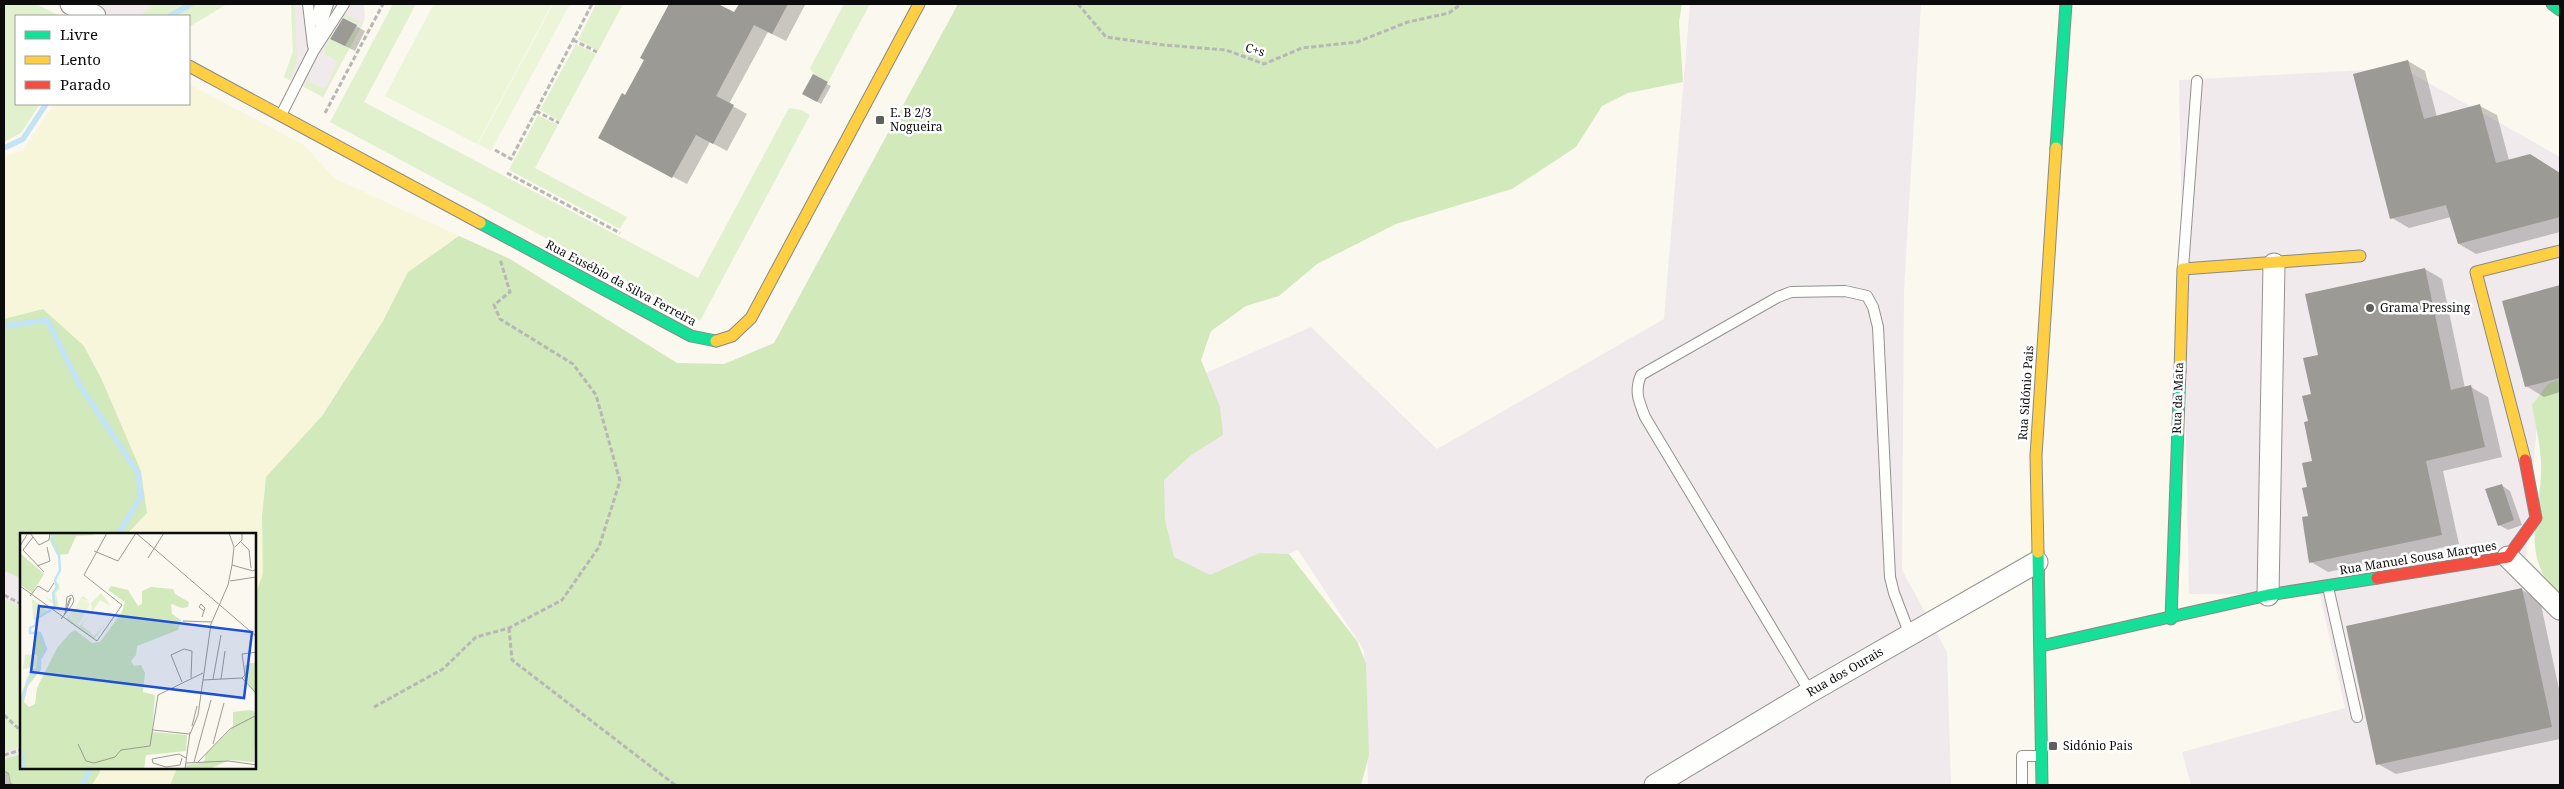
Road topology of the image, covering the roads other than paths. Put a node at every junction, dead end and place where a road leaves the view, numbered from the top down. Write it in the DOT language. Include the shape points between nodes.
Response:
graph roads {
  1 [pos="71,4"];
  2 [pos="308,4"];
  3 [pos="320,4"];
  4 [pos="328,4"];
  5 [pos="344,4"];
  6 [pos="919,4"];
  7 [pos="2066,4"];
  8 [pos="2552,4"];
  9 [pos="2560,10"];
  10 [pos="93,15"];
  11 [pos="313,52"];
  12 [pos="190,67"];
  13 [pos="2197,81"];
  14 [pos="281,116"];
  15 [pos="2560,251"];
  16 [pos="2360,256"];
  17 [pos="2274,264"];
  18 [pos="2183,269"];
  19 [pos="2508,557"];
  20 [pos="2037,562"];
  21 [pos="2327,586"];
  22 [pos="2268,596"];
  23 [pos="2560,609"];
  24 [pos="2171,618"];
  25 [pos="1910,635"];
  26 [pos="2041,646"];
  27 [pos="1810,692"];
  28 [pos="2357,717"];
  29 [pos="2042,756"];
  30 [pos="1655,785"];
  31 [pos="2022,785"];
  32 [pos="2042,785"];
  1 -- 10 [label="street"];
  2 -- 11 [label="lane"];
  3 -- 11 [label="lane"];
  4 -- 11 [label="lane"];
  5 -- 11 [label="lane"];
  6 -- 14 [label="street, Rua Eusébio da Silva Ferreira" via="751,318 734,336 719,342 698,340"];
  7 -- 20 [label="street, Rua Sidónio Pais" via="2036,456"];
  8 -- 9 [label="street"];
  11 -- 14 [label="lane"];
  12 -- 14 [label="street, Rua Eusébio da Silva Ferreira"];
  13 -- 18 [label="lane"];
  15 -- 19 [label="street, Rua Manuel Sousa Marques" via="2476,272 2528,473 2536,518"];
  16 -- 17 [label="street"];
  17 -- 18 [label="street"];
  17 -- 22 [label="street"];
  18 -- 24 [label="street, Rua da Mata"];
  19 -- 21 [label="street, Rua Manuel Sousa Marques"];
  19 -- 23 [label="street"];
  20 -- 25 [label="street, Rua dos Ourais"];
  20 -- 26 [label="street, Rua Sidónio Pais"];
  21 -- 22 [label="street, Rua Manuel Sousa Marques"];
  21 -- 28 [label="lane"];
  22 -- 24 [label="street, Rua Manuel Sousa Marques"];
  24 -- 26 [label="street, Rua Manuel Sousa Marques"];
  25 -- 27 [label="street, Rua dos Ourais"];
  25 -- 27 [label="lane" via="1890,577 1878,327 1874,307 1867,296 1844,291 1807,290 1778,297 1641,376 1636,386 1645,417"];
  26 -- 29 [label="street, Rua Sidónio Pais"];
  27 -- 30 [label="street, Rua dos Ourais"];
  29 -- 31 [label="lane" via="2022,756"];
  29 -- 32 [label="street, Rua Sidónio Pais"];
}
